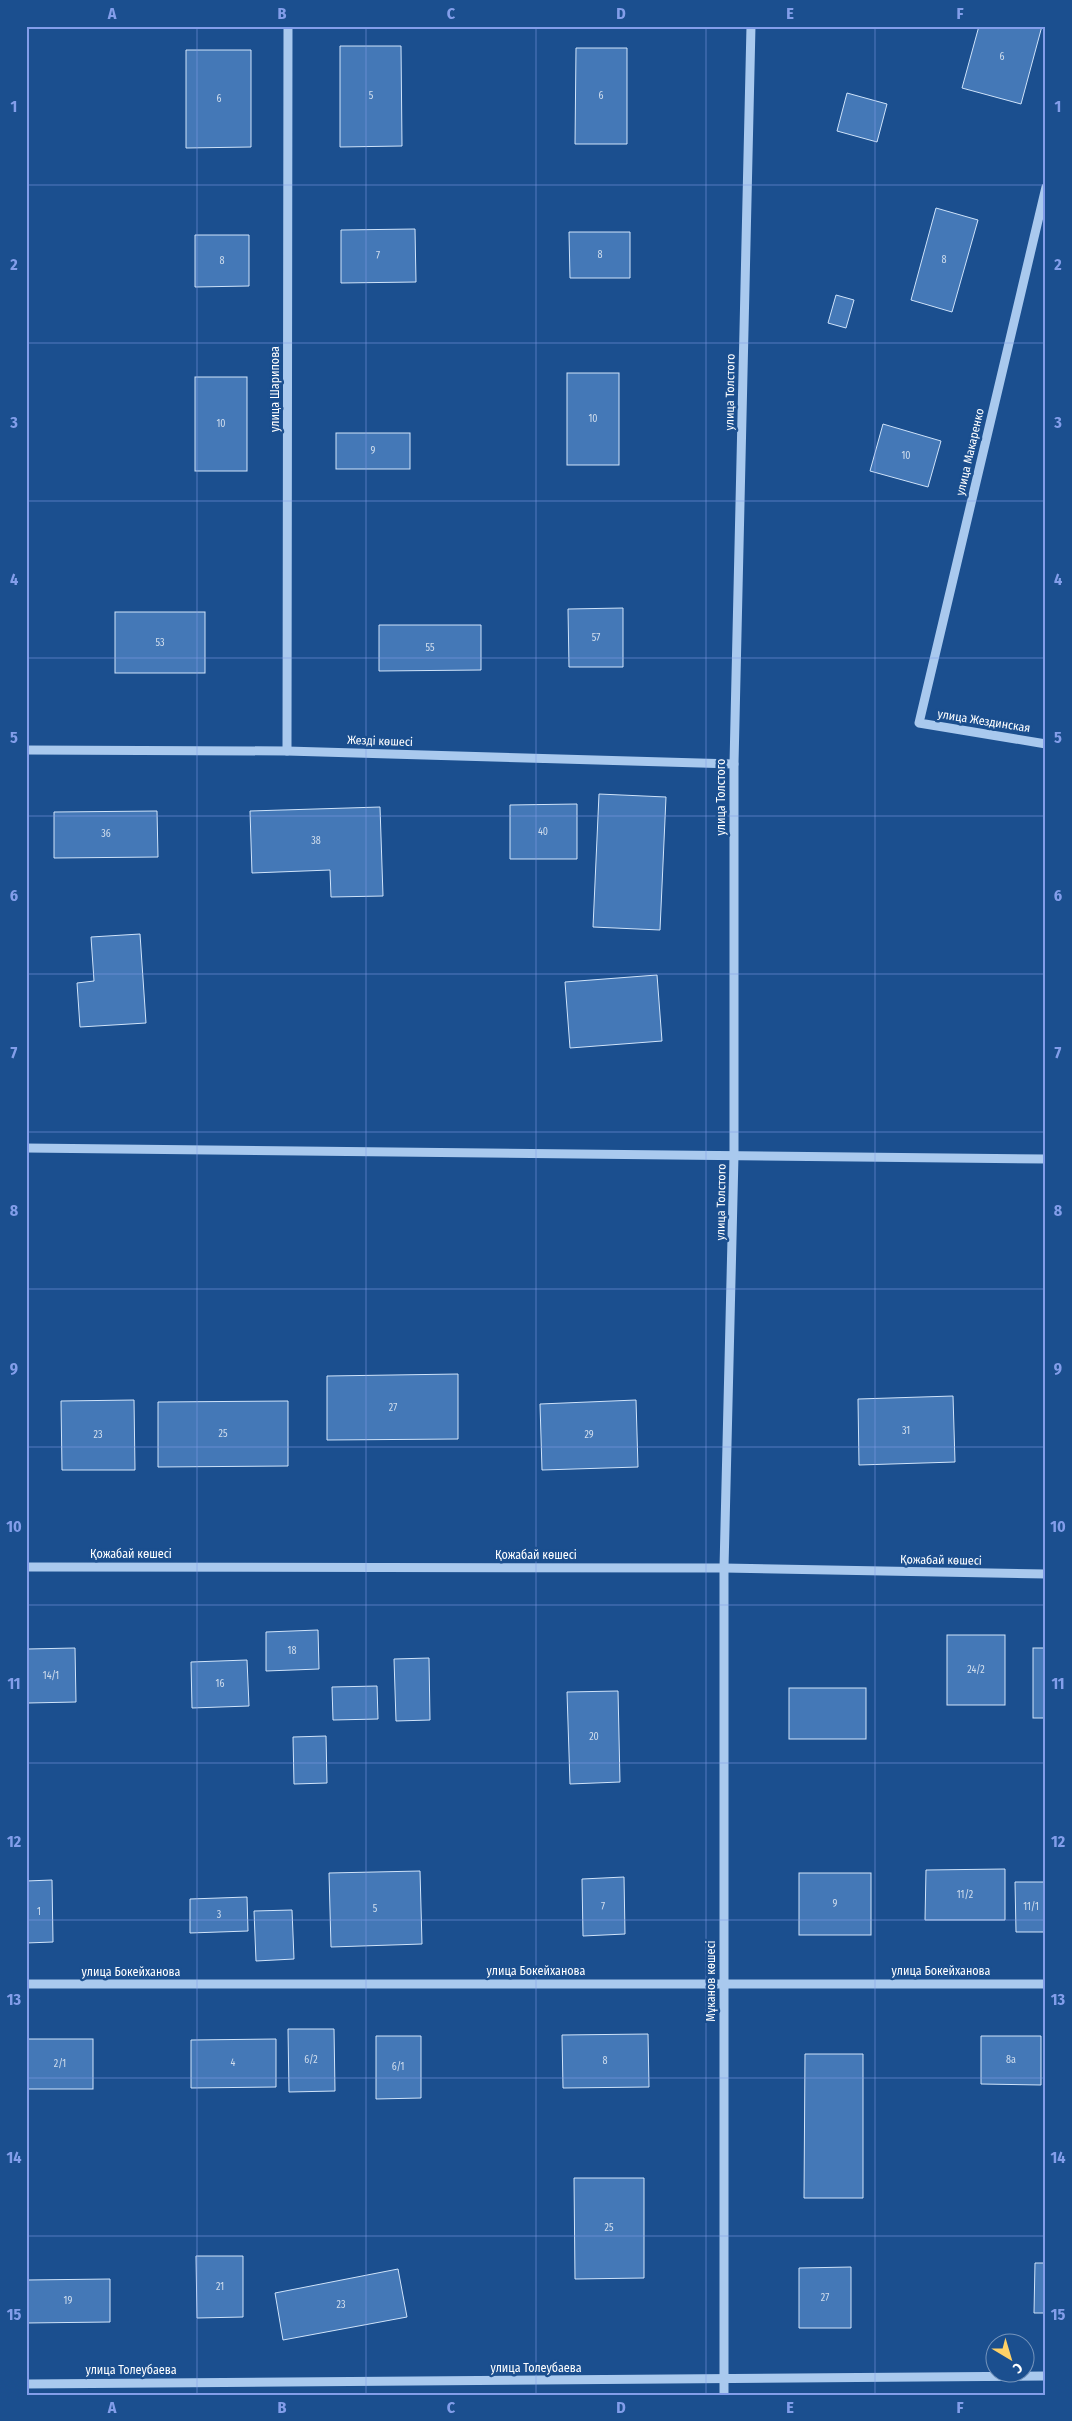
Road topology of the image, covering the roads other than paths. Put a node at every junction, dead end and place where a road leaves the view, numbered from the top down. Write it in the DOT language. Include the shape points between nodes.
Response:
graph roads {
  1 [pos="288,26"];
  2 [pos="751,26"];
  3 [pos="1046,187"];
  4 [pos="919,723"];
  5 [pos="1046,744"];
  6 [pos="26,750"];
  7 [pos="287,751"];
  8 [pos="734,764"];
  9 [pos="26,1148"];
  10 [pos="734,1156"];
  11 [pos="1046,1159"];
  12 [pos="26,1567"];
  13 [pos="724,1568"];
  14 [pos="1046,1574"];
  15 [pos="26,1984"];
  16 [pos="724,1984"];
  17 [pos="1046,1984"];
  18 [pos="1046,2376"];
  19 [pos="724,2379"];
  20 [pos="26,2384"];
  21 [pos="724,2395"];
  1 -- 7 [label="street, улица Шарипова"];
  2 -- 8 [label="street, улица Толстого"];
  3 -- 4 [label="street, улица Макаренко"];
  4 -- 5 [label="street, улица Жездинская"];
  6 -- 7 [label="street, Жезді көшесі"];
  7 -- 8 [label="street, Жезді көшесі"];
  8 -- 10 [label="street, улица Толстого"];
  9 -- 10 [label="street"];
  10 -- 11 [label="street"];
  10 -- 13 [label="street, улица Толстого"];
  12 -- 13 [label="street, Қожабай көшесі"];
  13 -- 14 [label="street, Қожабай көшесі"];
  13 -- 16 [label="street, Мұканов көшесі"];
  15 -- 16 [label="street, улица Бокейханова"];
  16 -- 17 [label="street, улица Бокейханова"];
  16 -- 19 [label="street, Мұканов көшесі"];
  18 -- 19 [label="street, улица Толеубаева"];
  19 -- 20 [label="street, улица Толеубаева"];
  19 -- 21 [label="street, Мұканов көшесі"];
}
